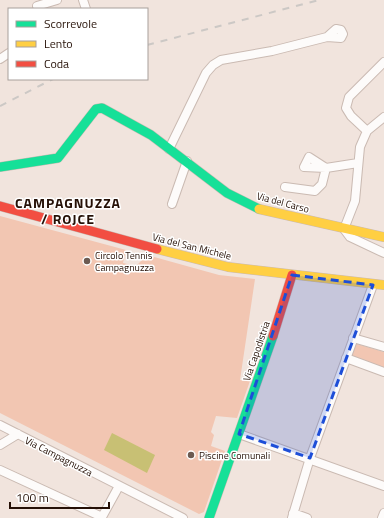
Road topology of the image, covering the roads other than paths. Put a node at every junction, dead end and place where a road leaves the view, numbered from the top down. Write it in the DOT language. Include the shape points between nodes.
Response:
graph roads {
  1 [pos="57,0"];
  2 [pos="36,5"];
  3 [pos="327,37"];
  4 [pos="384,62"];
  5 [pos="384,117"];
  6 [pos="367,132"];
  7 [pos="169,149"];
  8 [pos="188,162"];
  9 [pos="358,162"];
  10 [pos="0,167"];
  11 [pos="285,187"];
  12 [pos="172,204"];
  13 [pos="0,206"];
  14 [pos="344,229"];
  15 [pos="384,237"];
  16 [pos="384,253"];
  17 [pos="292,275"];
  18 [pos="373,285"];
  19 [pos="384,285"];
  20 [pos="353,338"];
  21 [pos="384,347"];
  22 [pos="346,358"];
  23 [pos="384,372"];
  24 [pos="0,425"];
  25 [pos="18,434"];
  26 [pos="239,434"];
  27 [pos="0,445"];
  28 [pos="310,458"];
  29 [pos="0,470"];
  30 [pos="119,486"];
  31 [pos="384,486"];
  32 [pos="384,513"];
  33 [pos="292,515"];
  34 [pos="183,518"];
  35 [pos="209,518"];
  36 [pos="307,518"];
  37 [pos="382,518"];
  1 -- 2 [label="street"];
  3 -- 7 [label="street" via="272,51 221,60 213,65 206,73"];
  4 -- 6 [label="street" via="349,97 346,108"];
  5 -- 6 [label="street"];
  6 -- 9 [label="street" via="360,147"];
  7 -- 8 [label="street, Via del Carso"];
  7 -- 10 [label="street, Via del Carso" via="151,135 99,108 58,158"];
  8 -- 12 [label="street"];
  8 -- 14 [label="street, Via del Carso" via="227,193 263,211"];
  9 -- 11 [label="street" via="326,168 322,184 316,190"];
  9 -- 14 [label="street" via="355,201"];
  13 -- 17 [label="street, Via del San Michele" via="198,260 228,267"];
  14 -- 15 [label="street, Via del Carso"];
  14 -- 16 [label="street" via="350,237"];
  17 -- 18 [label="street, Via del San Michele"];
  17 -- 26 [label="street, Via Capodistria"];
  18 -- 19 [label="street, Via del San Michele"];
  18 -- 20 [label="street"];
  20 -- 21 [label="street"];
  20 -- 22 [label="street"];
  22 -- 23 [label="street"];
  22 -- 28 [label="street"];
  24 -- 25 [label="street, Via Campagnuzza"];
  25 -- 27 [label="street"];
  25 -- 30 [label="street, Via Campagnuzza"];
  26 -- 28 [label="street"];
  26 -- 35 [label="street, Via Capodistria"];
  28 -- 31 [label="street"];
  28 -- 33 [label="street"];
  29 -- 30 [label="street" via="102,518"];
  30 -- 34 [label="street, Via Campagnuzza"];
  32 -- 37 [label="street"];
  33 -- 36 [label="street"];
}
